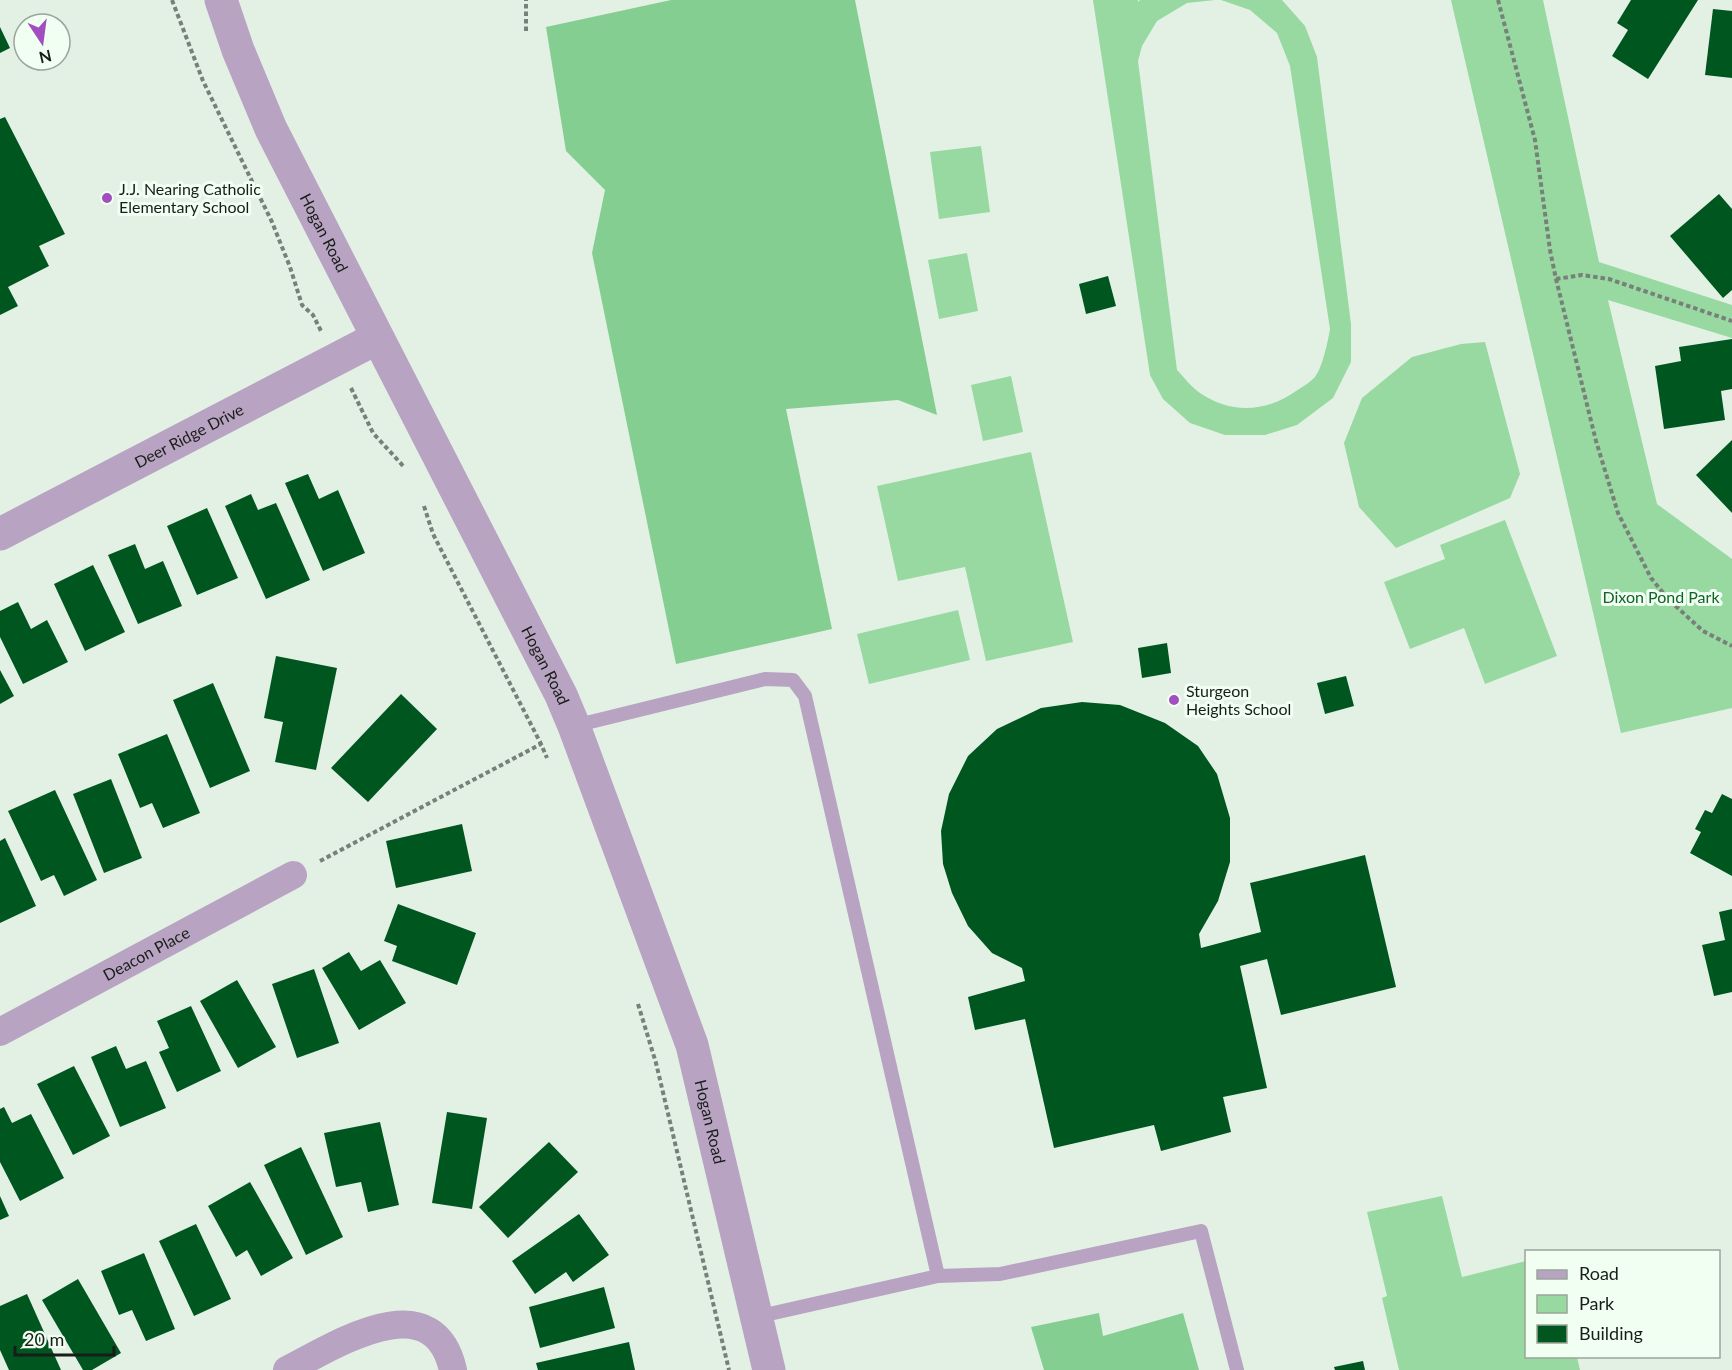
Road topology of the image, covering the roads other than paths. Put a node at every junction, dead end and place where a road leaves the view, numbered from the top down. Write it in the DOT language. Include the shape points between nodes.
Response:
graph roads {
  1 [pos="221,0"];
  2 [pos="377,338"];
  3 [pos="0,534"];
  4 [pos="562,733"];
  5 [pos="292,875"];
  6 [pos="0,1032"];
  7 [pos="938,1276"];
  8 [pos="756,1317"];
  9 [pos="287,1370"];
  10 [pos="453,1370"];
  11 [pos="769,1370"];
  12 [pos="1237,1370"];
  1 -- 2 [label="street, Hogan Road" via="271,129"];
  2 -- 3 [label="street, Deer Ridge Drive"];
  2 -- 4 [label="street, Hogan Road" via="561,695"];
  4 -- 7 [label="lane" via="765,679 792,680 806,696"];
  4 -- 8 [label="street, Hogan Road" via="692,1045"];
  5 -- 6 [label="street, Deacon Place"];
  7 -- 8 [label="lane"];
  7 -- 12 [label="lane" via="1000,1274 1201,1231"];
  8 -- 11 [label="street, Hogan Road"];
  9 -- 10 [label="street" via="355,1335 388,1325 424,1328 446,1350"];
}
